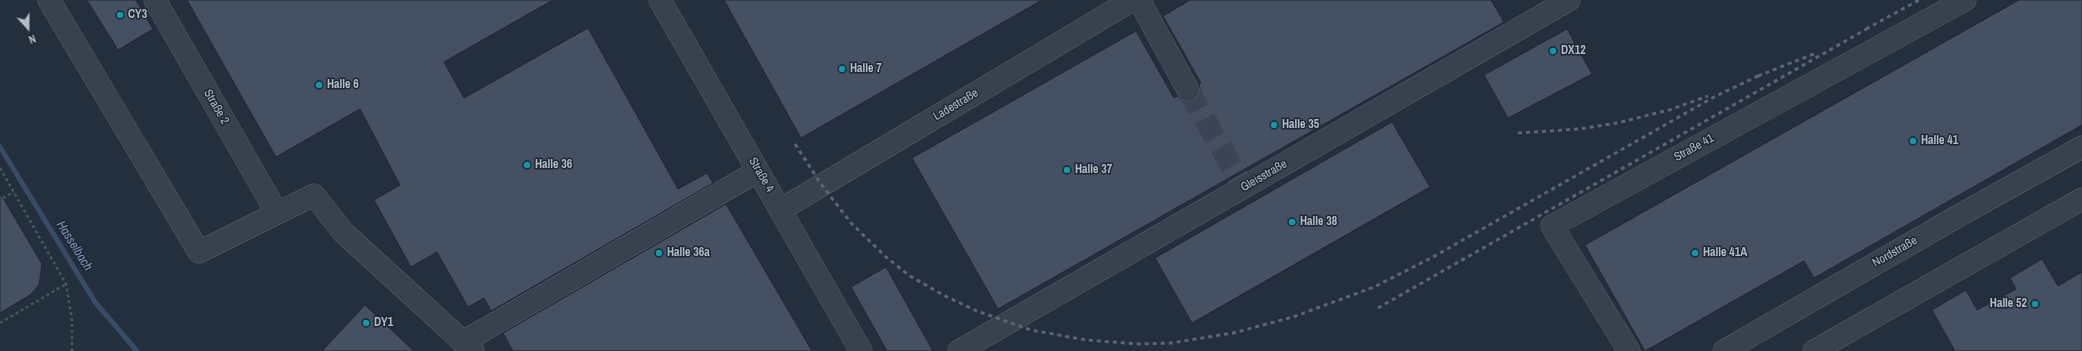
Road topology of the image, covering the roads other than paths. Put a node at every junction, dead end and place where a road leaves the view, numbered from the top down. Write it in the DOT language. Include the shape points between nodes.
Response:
graph roads {
  1 [pos="49,0"];
  2 [pos="155,0"];
  3 [pos="660,0"];
  4 [pos="1132,0"];
  5 [pos="1138,0"];
  6 [pos="1569,0"];
  7 [pos="1965,0"];
  8 [pos="1188,90"];
  9 [pos="2077,154"];
  10 [pos="758,171"];
  11 [pos="2082,199"];
  12 [pos="780,210"];
  13 [pos="277,213"];
  14 [pos="468,346"];
  15 [pos="861,351"];
  16 [pos="959,351"];
  17 [pos="1629,351"];
  18 [pos="1724,351"];
  19 [pos="1814,351"];
  1 -- 13 [label="street" via="199,252"];
  2 -- 13 [label="street, Straße 2"];
  3 -- 10 [label="street, Straße 4"];
  4 -- 12 [label="street, Ladestraße"];
  5 -- 8 [label="street"];
  6 -- 16 [label="street, Gleisstraße"];
  7 -- 17 [label="street, Straße 41" via="1552,226"];
  9 -- 18 [label="street, Nordstraße" via="1960,215"];
  10 -- 12 [label="street, Straße 4"];
  10 -- 14 [label="street"];
  11 -- 19 [label="street"];
  12 -- 15 [label="street, Straße 4"];
  13 -- 14 [label="street" via="314,195 343,232"];
}
